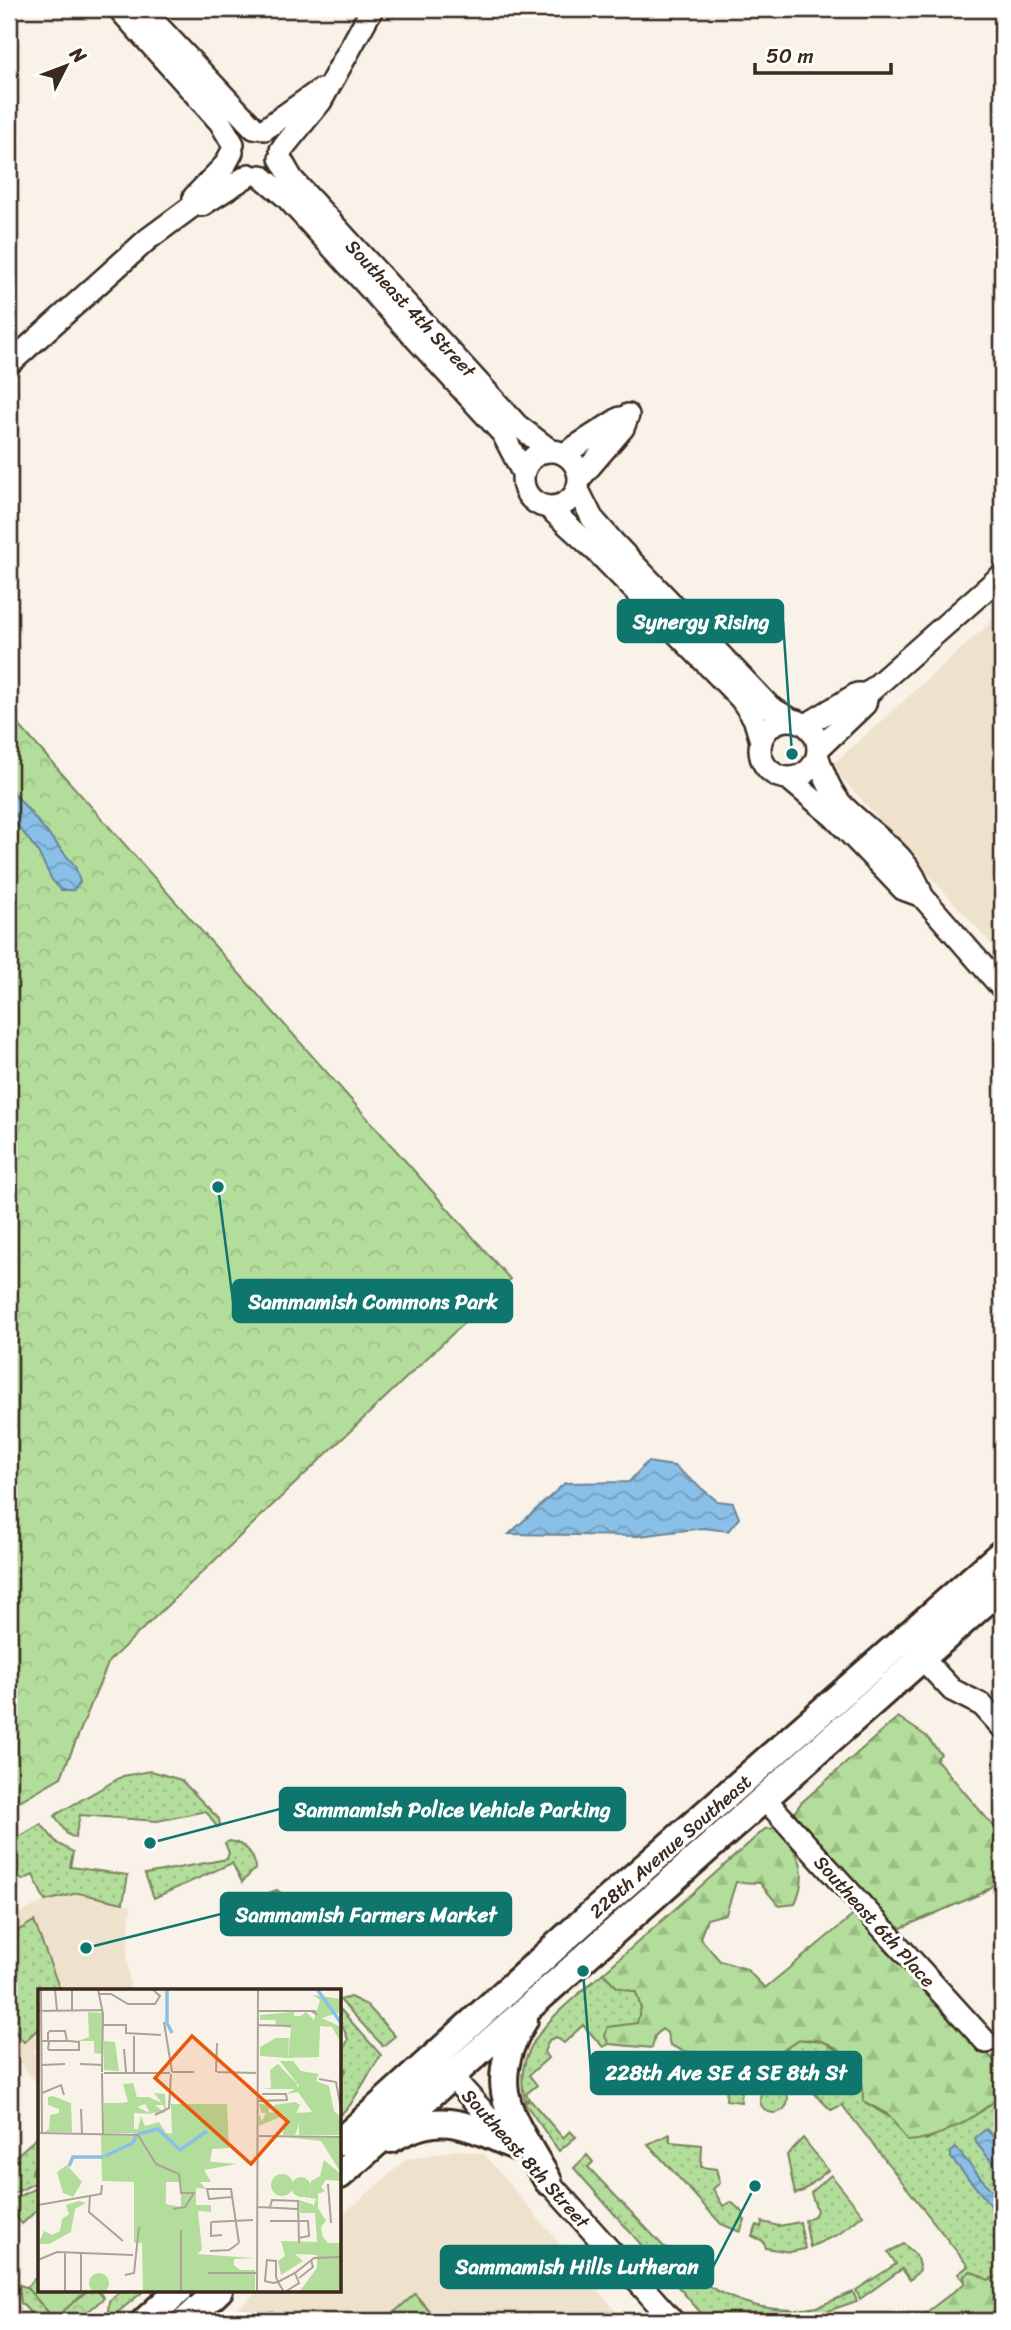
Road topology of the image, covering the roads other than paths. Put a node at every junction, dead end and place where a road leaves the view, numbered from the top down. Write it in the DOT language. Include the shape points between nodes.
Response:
graph roads {
  1 [pos="119,9"];
  2 [pos="142,9"];
  3 [pos="372,9"];
  4 [pos="331,84"];
  5 [pos="260,128"];
  6 [pos="233,148"];
  7 [pos="280,154"];
  8 [pos="255,175"];
  9 [pos="194,205"];
  10 [pos="9,364"];
  11 [pos="557,452"];
  12 [pos="523,473"];
  13 [pos="579,484"];
  14 [pos="548,508"];
  15 [pos="1002,575"];
  16 [pos="867,694"];
  17 [pos="799,723"];
  18 [pos="761,741"];
  19 [pos="818,753"];
  20 [pos="789,779"];
  21 [pos="922,896"];
  22 [pos="1002,988"];
  23 [pos="1002,1553"];
  24 [pos="1002,1587"];
  25 [pos="922,1658"];
  26 [pos="1002,1727"];
  27 [pos="765,1799"];
  28 [pos="538,1997"];
  29 [pos="986,2042"];
  30 [pos="442,2066"];
  31 [pos="515,2146"];
  32 [pos="345,2159"];
  33 [pos="548,2181"];
  34 [pos="177,2292"];
  35 [pos="217,2292"];
  36 [pos="145,2321"];
  37 [pos="186,2321"];
  38 [pos="673,2321"];
  1 -- 6 [label="street" via="220,122"];
  2 -- 5 [label="street"];
  3 -- 4 [label="street"];
  4 -- 5 [label="street"];
  4 -- 7 [label="street"];
  5 -- 6 [label="street" via="241,133"];
  5 -- 7 [label="street" via="275,136"];
  6 -- 8 [label="street" via="237,166"];
  6 -- 9 [label="street" via="225,165 194,197"];
  7 -- 8 [label="street" via="271,171"];
  7 -- 11 [label="street, Southeast 4th Street" via="292,180 517,425"];
  8 -- 9 [label="street" via="202,205"];
  8 -- 12 [label="street, Southeast 4th Street" via="286,197 503,434"];
  9 -- 10 [label="street" via="148,239"];
  11 -- 12 [label="street" via="532,457"];
  11 -- 13 [label="street" via="575,463"];
  11 -- 13 [label="street" via="592,438 628,415 624,428"];
  12 -- 14 [label="street" via="526,493"];
  13 -- 14 [label="street" via="566,504"];
  13 -- 17 [label="street" via="592,518 612,542 770,707"];
  14 -- 18 [label="street" via="741,699 754,718"];
  15 -- 16 [label="street"];
  16 -- 17 [label="street"];
  16 -- 19 [label="street" via="865,704"];
  17 -- 18 [label="street" via="771,726"];
  17 -- 19 [label="street" via="813,731"];
  18 -- 20 [label="street" via="762,761 768,770"];
  19 -- 20 [label="street" via="806,774"];
  19 -- 21 [label="street" via="843,806 886,842 917,877"];
  20 -- 21 [label="street" via="834,817 903,889"];
  21 -- 22 [label="street"];
  23 -- 30 [label="main road, 228th Avenue Southeast"];
  24 -- 25 [label="main road, 228th Avenue Southeast"];
  25 -- 26 [label="street" via="952,1690 982,1705"];
  25 -- 27 [label="main road, 228th Avenue Southeast"];
  27 -- 28 [label="main road, 228th Avenue Southeast"];
  27 -- 29 [label="street, Southeast 6th Place"];
  28 -- 30 [label="main road, 228th Avenue Southeast"];
  28 -- 33 [label="main road" via="510,2042 502,2079 513,2119"];
  30 -- 31 [label="street, Southeast 8th Street"];
  30 -- 32 [label="main road, 228th Avenue Southeast"];
  31 -- 32 [label="main road" via="459,2123 438,2121 405,2130"];
  31 -- 33 [label="street, Southeast 8th Street"];
  33 -- 38 [label="street, Southeast 8th Street"];
  34 -- 36 [label="main road"];
  35 -- 37 [label="main road"];
}
